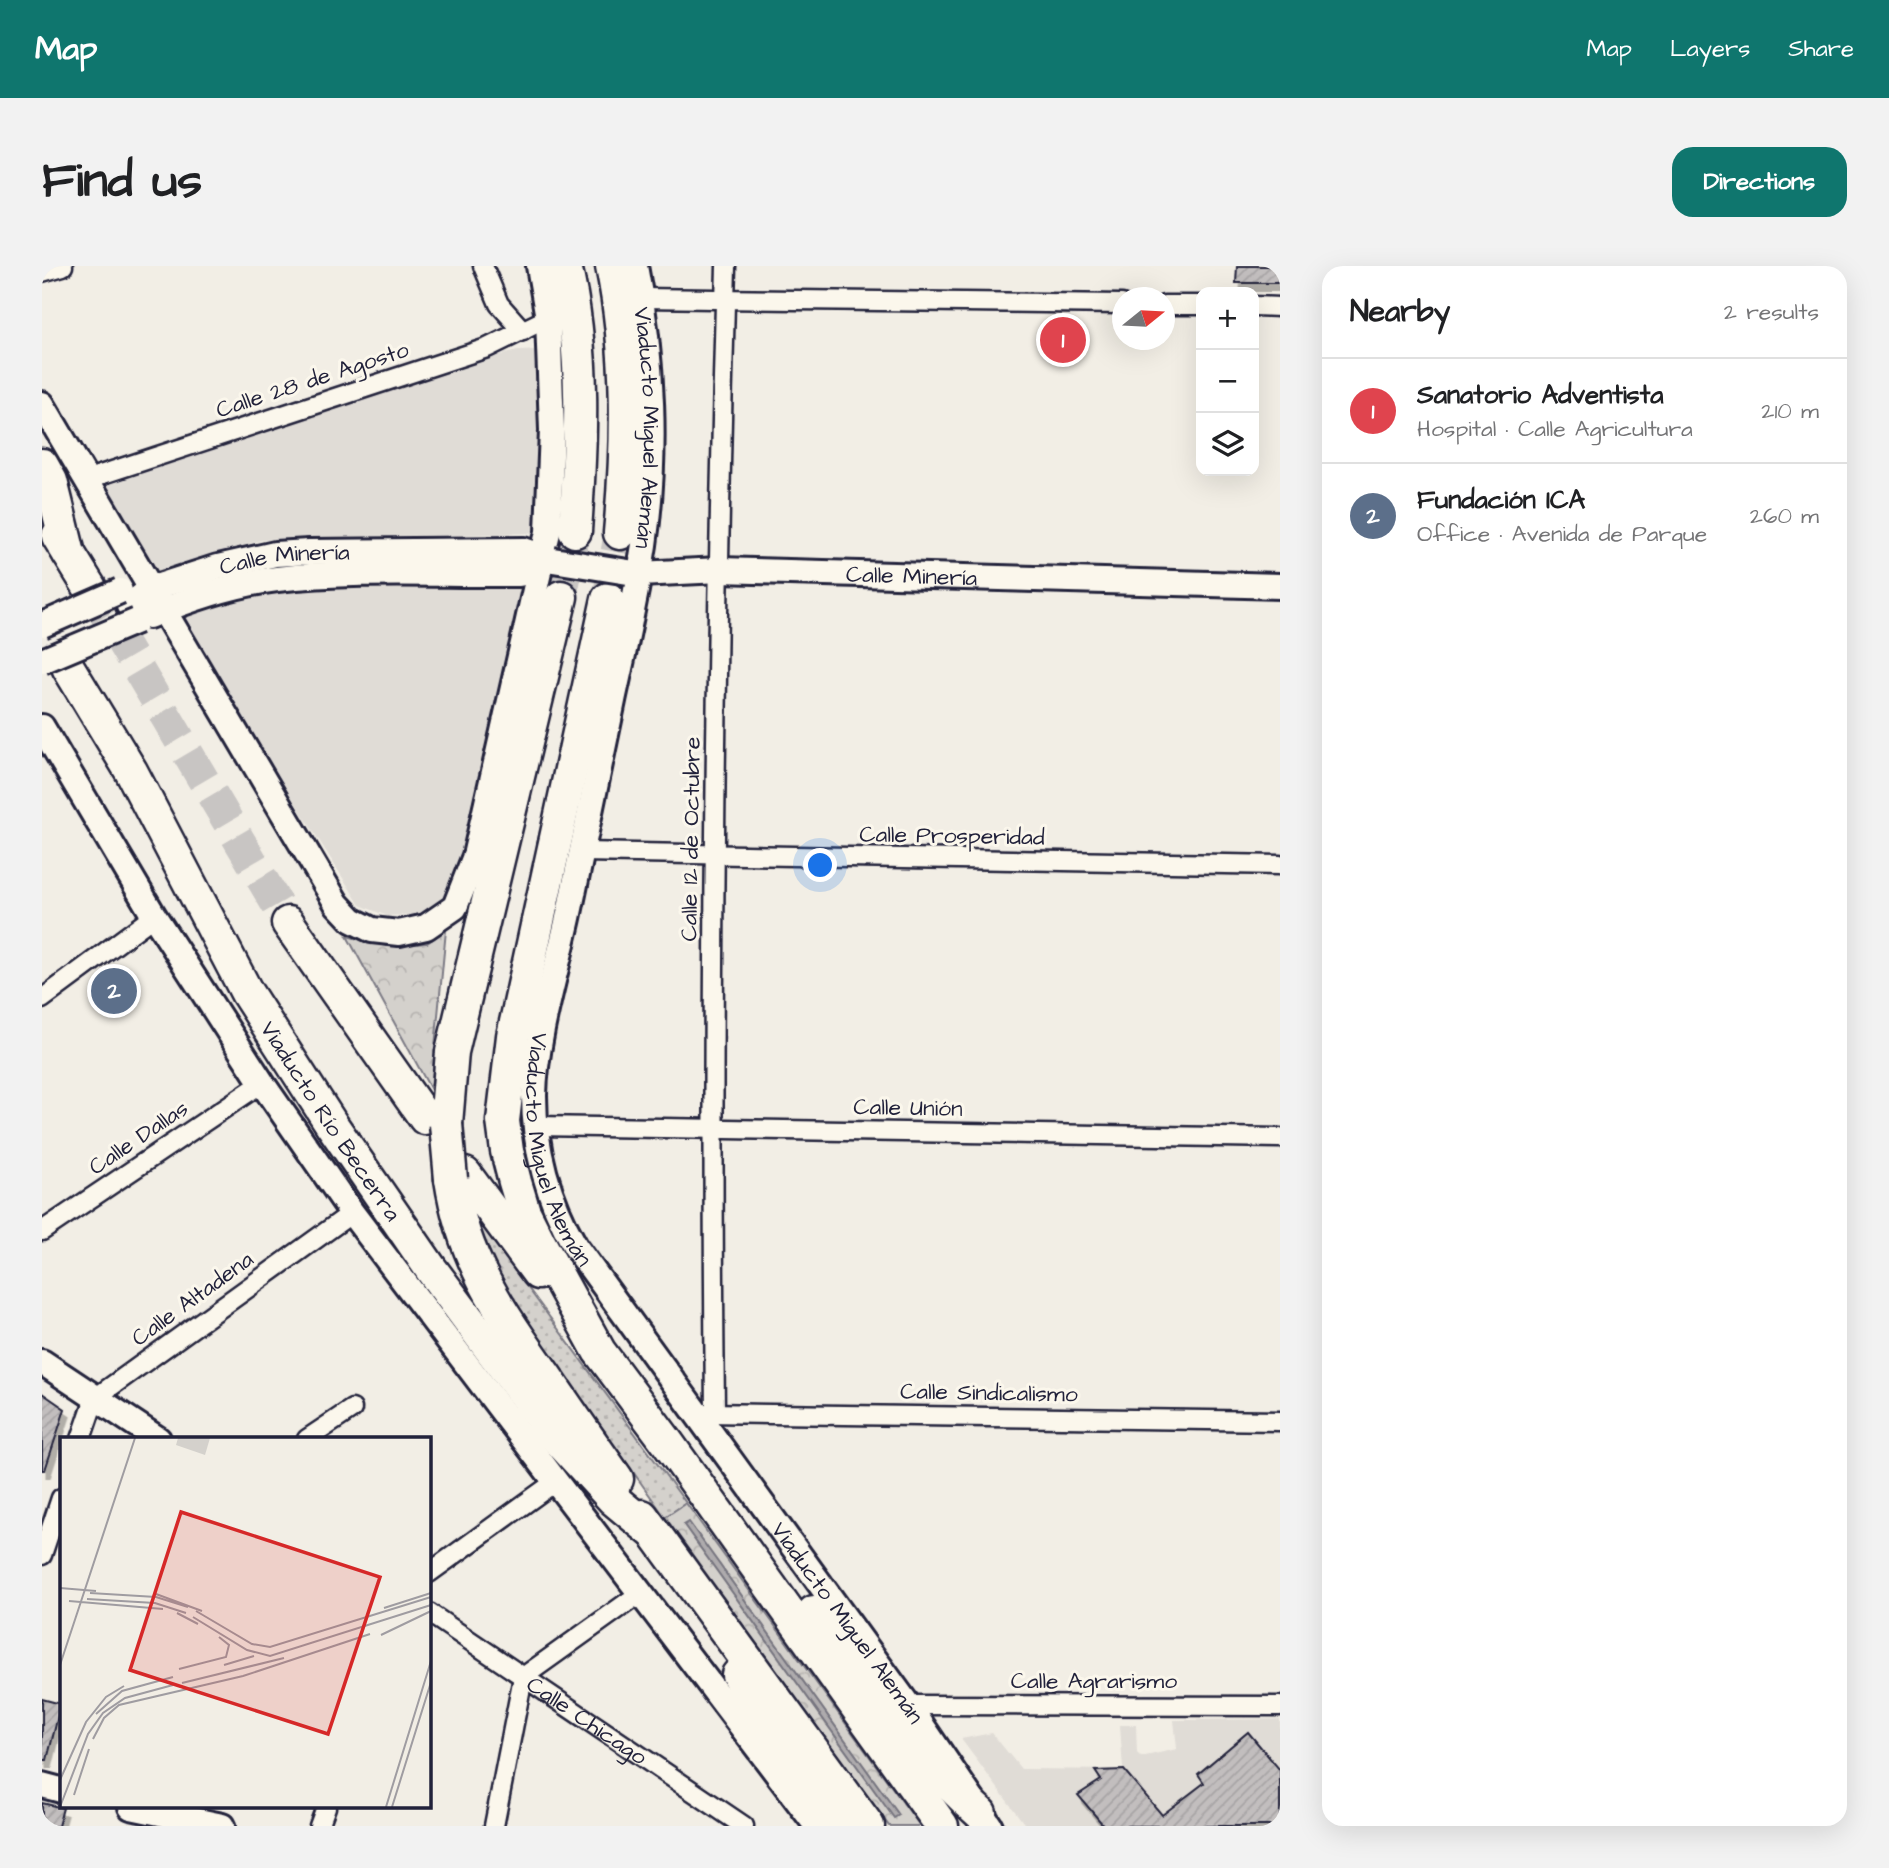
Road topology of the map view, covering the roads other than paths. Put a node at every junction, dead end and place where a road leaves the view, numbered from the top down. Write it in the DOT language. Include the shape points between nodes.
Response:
graph roads {
  1 [pos="63,266"];
  2 [pos="483,266"];
  3 [pos="539,266"];
  4 [pos="565,266"];
  5 [pos="612,266"];
  6 [pos="635,266"];
  7 [pos="726,266"];
  8 [pos="42,272"];
  9 [pos="641,299"];
  10 [pos="725,299"];
  11 [pos="1112,304"];
  12 [pos="1175,305"];
  13 [pos="1196,306"];
  14 [pos="1259,306"];
  15 [pos="1280,306"];
  16 [pos="548,318"];
  17 [pos="523,331"];
  18 [pos="42,404"];
  19 [pos="42,465"];
  20 [pos="88,479"];
  21 [pos="42,510"];
  22 [pos="575,531"];
  23 [pos="620,533"];
  24 [pos="69,554"];
  25 [pos="548,559"];
  26 [pos="136,564"];
  27 [pos="720,570"];
  28 [pos="634,573"];
  29 [pos="1280,586"];
  30 [pos="561,597"];
  31 [pos="608,598"];
  32 [pos="156,600"];
  33 [pos="119,602"];
  34 [pos="42,625"];
  35 [pos="42,643"];
  36 [pos="55,664"];
  37 [pos="42,727"];
  38 [pos="512,809"];
  39 [pos="477,847"];
  40 [pos="582,852"];
  41 [pos="713,855"];
  42 [pos="1280,865"];
  43 [pos="491,895"];
  44 [pos="154,916"];
  45 [pos="288,923"];
  46 [pos="42,999"];
  47 [pos="262,1083"];
  48 [pos="436,1121"];
  49 [pos="536,1126"];
  50 [pos="712,1129"];
  51 [pos="1280,1138"];
  52 [pos="458,1177"];
  53 [pos="352,1213"];
  54 [pos="42,1231"];
  55 [pos="599,1351"];
  56 [pos="42,1362"];
  57 [pos="95,1398"];
  58 [pos="352,1409"];
  59 [pos="706,1413"];
  60 [pos="1280,1421"];
  61 [pos="82,1437"];
  62 [pos="155,1437"];
  63 [pos="310,1437"];
  64 [pos="667,1442"];
  65 [pos="555,1482"];
  66 [pos="60,1501"];
  67 [pos="654,1533"];
  68 [pos="42,1555"];
  69 [pos="430,1572"];
  70 [pos="639,1594"];
  71 [pos="430,1614"];
  72 [pos="726,1633"];
  73 [pos="523,1677"];
  74 [pos="908,1705"];
  75 [pos="1280,1706"];
  76 [pos="42,1785"];
  77 [pos="60,1790"];
  78 [pos="124,1808"];
  79 [pos="136,1808"];
  80 [pos="326,1808"];
  81 [pos="985,1819"];
  82 [pos="126,1826"];
  83 [pos="222,1826"];
  84 [pos="319,1826"];
  85 [pos="494,1826"];
  86 [pos="744,1826"];
  87 [pos="817,1826"];
  88 [pos="837,1826"];
  89 [pos="868,1826"];
  90 [pos="942,1826"];
  1 -- 8 [label="street"];
  2 -- 17 [label="street" via="499,304"];
  3 -- 16 [label="main road"];
  4 -- 22 [label="highway" via="575,316 579,378"];
  5 -- 23 [label="highway, Viaducto Miguel Alemán" via="624,366"];
  6 -- 9 [label="main road, Viaducto Miguel Alemán"];
  7 -- 10 [label="street, Calle 12 de Octubre"];
  9 -- 10 [label="street"];
  9 -- 28 [label="main road, Viaducto Miguel Alemán" via="650,475"];
  10 -- 11 [label="street"];
  10 -- 27 [label="street, Calle 12 de Octubre"];
  12 -- 13 [label="street"];
  14 -- 15 [label="street"];
  16 -- 17 [label="street, Calle 28 de Agosto"];
  16 -- 25 [label="main road" via="552,430"];
  17 -- 20 [label="street, Calle 28 de Agosto" via="487,348"];
  18 -- 20 [label="main road"];
  19 -- 24 [label="highway" via="51,481"];
  20 -- 26 [label="main road"];
  21 -- 24 [label="highway"];
  24 -- 33 [label="highway"];
  25 -- 28 [label="main road, Calle Minería, bridge"];
  25 -- 32 [label="main road, Calle Minería" via="519,575 276,579"];
  25 -- 39 [label="main road"];
  26 -- 32 [label="main road"];
  26 -- 33 [label="main road"];
  27 -- 28 [label="main road, Calle Minería"];
  27 -- 29 [label="main road, Calle Minería"];
  27 -- 41 [label="street, Calle 12 de Octubre"];
  28 -- 40 [label="main road, Viaducto Miguel Alemán"];
  30 -- 38 [label="highway"];
  31 -- 55 [label="highway, Viaducto Miguel Alemán" via="513,1036 503,1121 524,1212"];
  32 -- 33 [label="main road, Calle Minería"];
  32 -- 39 [label="main road" via="337,904 352,920 372,930 398,933 438,921 456,907"];
  33 -- 34 [label="main road, bridge"];
  33 -- 35 [label="main road, Calle Minería"];
  33 -- 36 [label="main road, Calle Minería, bridge"];
  36 -- 67 [label="highway, Viaducto Río Becerra" via="131,771 247,993 431,1269 555,1436 613,1499"];
  37 -- 44 [label="main road"];
  38 -- 39 [label="highway"];
  38 -- 43 [label="highway"];
  39 -- 43 [label="highway"];
  40 -- 41 [label="street, Calle Prosperidad"];
  40 -- 49 [label="main road, Viaducto Miguel Alemán" via="536,1062"];
  41 -- 42 [label="street, Calle Prosperidad"];
  41 -- 50 [label="street, Calle 12 de Octubre"];
  43 -- 48 [label="highway"];
  44 -- 46 [label="street"];
  44 -- 47 [label="main road"];
  45 -- 48 [label="highway"];
  47 -- 53 [label="main road"];
  47 -- 54 [label="street, Calle Dallas"];
  48 -- 52 [label="highway, bridge"];
  49 -- 50 [label="street, Calle Unión"];
  49 -- 59 [label="main road, Viaducto Miguel Alemán" via="542,1169 575,1246"];
  50 -- 51 [label="street, Calle Unión"];
  50 -- 59 [label="street, Calle 12 de Octubre"];
  52 -- 55 [label="highway"];
  52 -- 67 [label="highway" via="462,1230 478,1272"];
  53 -- 57 [label="street, Calle Altadena"];
  53 -- 65 [label="main road"];
  55 -- 64 [label="highway, Viaducto Miguel Alemán"];
  56 -- 57 [label="main road"];
  57 -- 61 [label="street"];
  57 -- 62 [label="main road"];
  58 -- 63 [label="street"];
  59 -- 60 [label="street, Calle Sindicalismo"];
  59 -- 74 [label="main road, Viaducto Miguel Alemán"];
  64 -- 81 [label="highway" via="739,1507 921,1754"];
  64 -- 90 [label="highway, Viaducto Miguel Alemán"];
  65 -- 69 [label="street"];
  65 -- 70 [label="main road"];
  66 -- 68 [label="street"];
  67 -- 72 [label="highway"];
  70 -- 73 [label="street"];
  70 -- 87 [label="main road"];
  71 -- 73 [label="street, Calle Chicago"];
  72 -- 88 [label="highway" via="738,1675 756,1712"];
  72 -- 89 [label="highway"];
  73 -- 85 [label="street"];
  73 -- 86 [label="street, Calle Chicago"];
  74 -- 75 [label="street, Calle Agrarismo"];
  74 -- 81 [label="main road, Viaducto Miguel Alemán"];
  76 -- 77 [label="main road"];
  78 -- 82 [label="main road"];
  79 -- 83 [label="main road"];
  80 -- 84 [label="street"];
}
